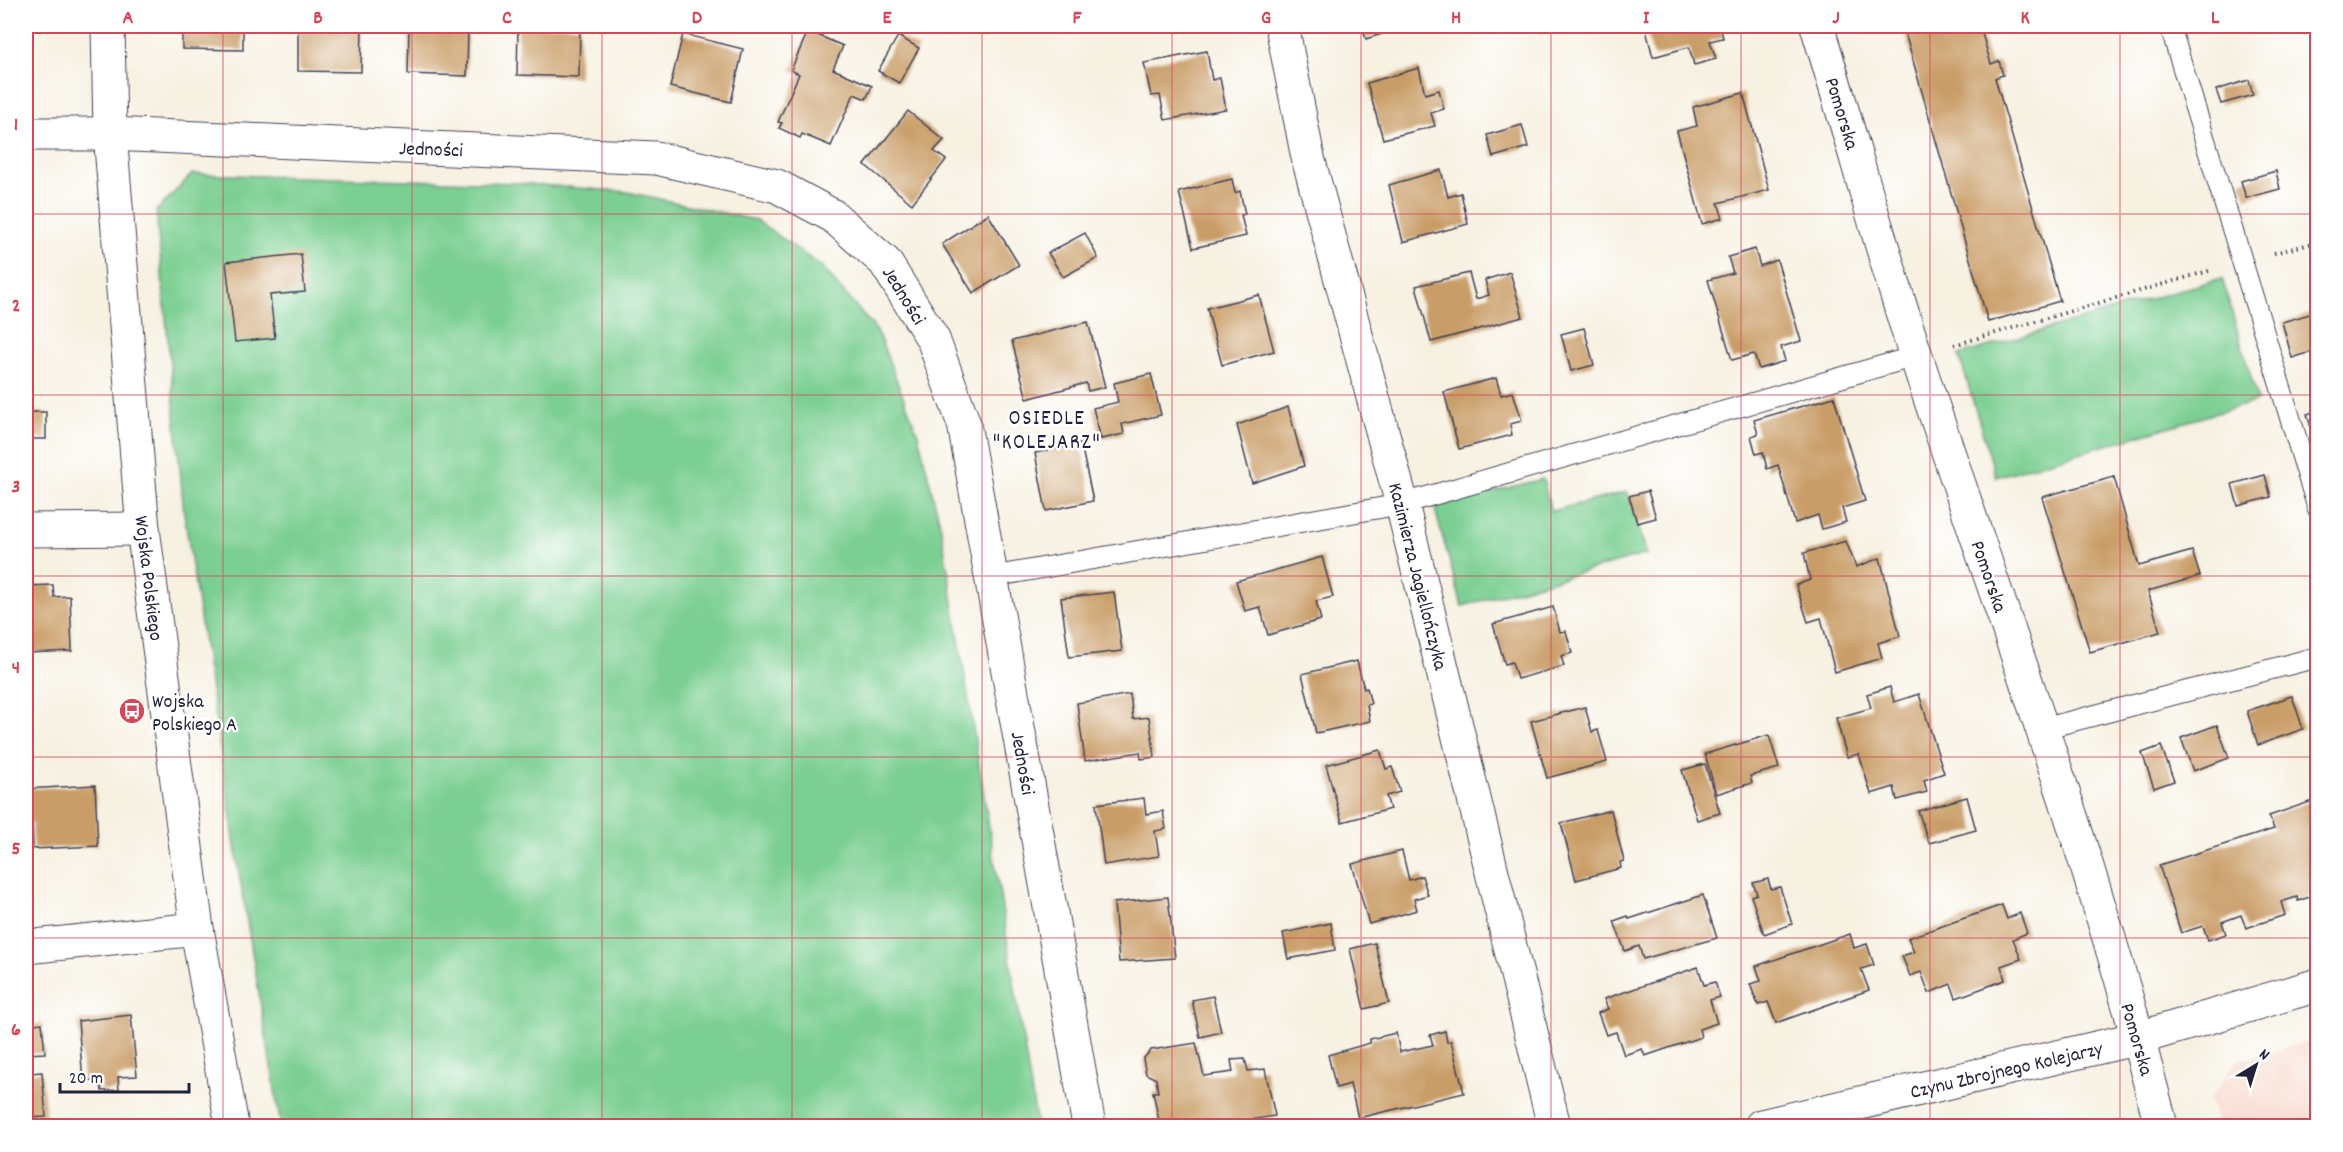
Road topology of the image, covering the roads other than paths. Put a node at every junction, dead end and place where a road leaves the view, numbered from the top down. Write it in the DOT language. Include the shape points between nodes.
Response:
graph roads {
  1 [pos="108,26"];
  2 [pos="1282,26"];
  3 [pos="1818,26"];
  4 [pos="2170,26"];
  5 [pos="26,134"];
  6 [pos="110,134"];
  7 [pos="1916,356"];
  8 [pos="1402,504"];
  9 [pos="2318,509"];
  10 [pos="143,529"];
  11 [pos="26,530"];
  12 [pos="991,577"];
  13 [pos="2318,657"];
  14 [pos="2042,729"];
  15 [pos="197,929"];
  16 [pos="26,947"];
  17 [pos="2318,985"];
  18 [pos="2139,1038"];
  19 [pos="1822,1120"];
  20 [pos="232,1126"];
  21 [pos="1089,1126"];
  22 [pos="1554,1126"];
  23 [pos="1761,1126"];
  24 [pos="2161,1126"];
  1 -- 6 [label="street, Wojska Polskiego"];
  2 -- 8 [label="street, Kazimierza Jagiellończyka" via="1308,158"];
  3 -- 7 [label="street, Pomorska"];
  4 -- 9 [label="lane"];
  5 -- 6 [label="street, Jedności"];
  6 -- 10 [label="street, Wojska Polskiego"];
  6 -- 12 [label="street, Jedności" via="656,158 777,186 833,216 885,262 933,339 964,424"];
  7 -- 8 [label="lane"];
  7 -- 14 [label="street, Pomorska"];
  8 -- 12 [label="lane"];
  8 -- 22 [label="street, Kazimierza Jagiellończyka"];
  10 -- 11 [label="street"];
  10 -- 15 [label="street, Wojska Polskiego"];
  12 -- 21 [label="street, Jedności"];
  13 -- 14 [label="lane"];
  14 -- 18 [label="street, Pomorska"];
  15 -- 16 [label="street"];
  15 -- 20 [label="street, Wojska Polskiego"];
  17 -- 18 [label="street, Czynu Zbrojnego Kolejarzy"];
  18 -- 19 [label="street, Czynu Zbrojnego Kolejarzy"];
  18 -- 24 [label="street, Pomorska"];
  19 -- 23 [label="street, Czynu Zbrojnego Kolejarzy"];
}
